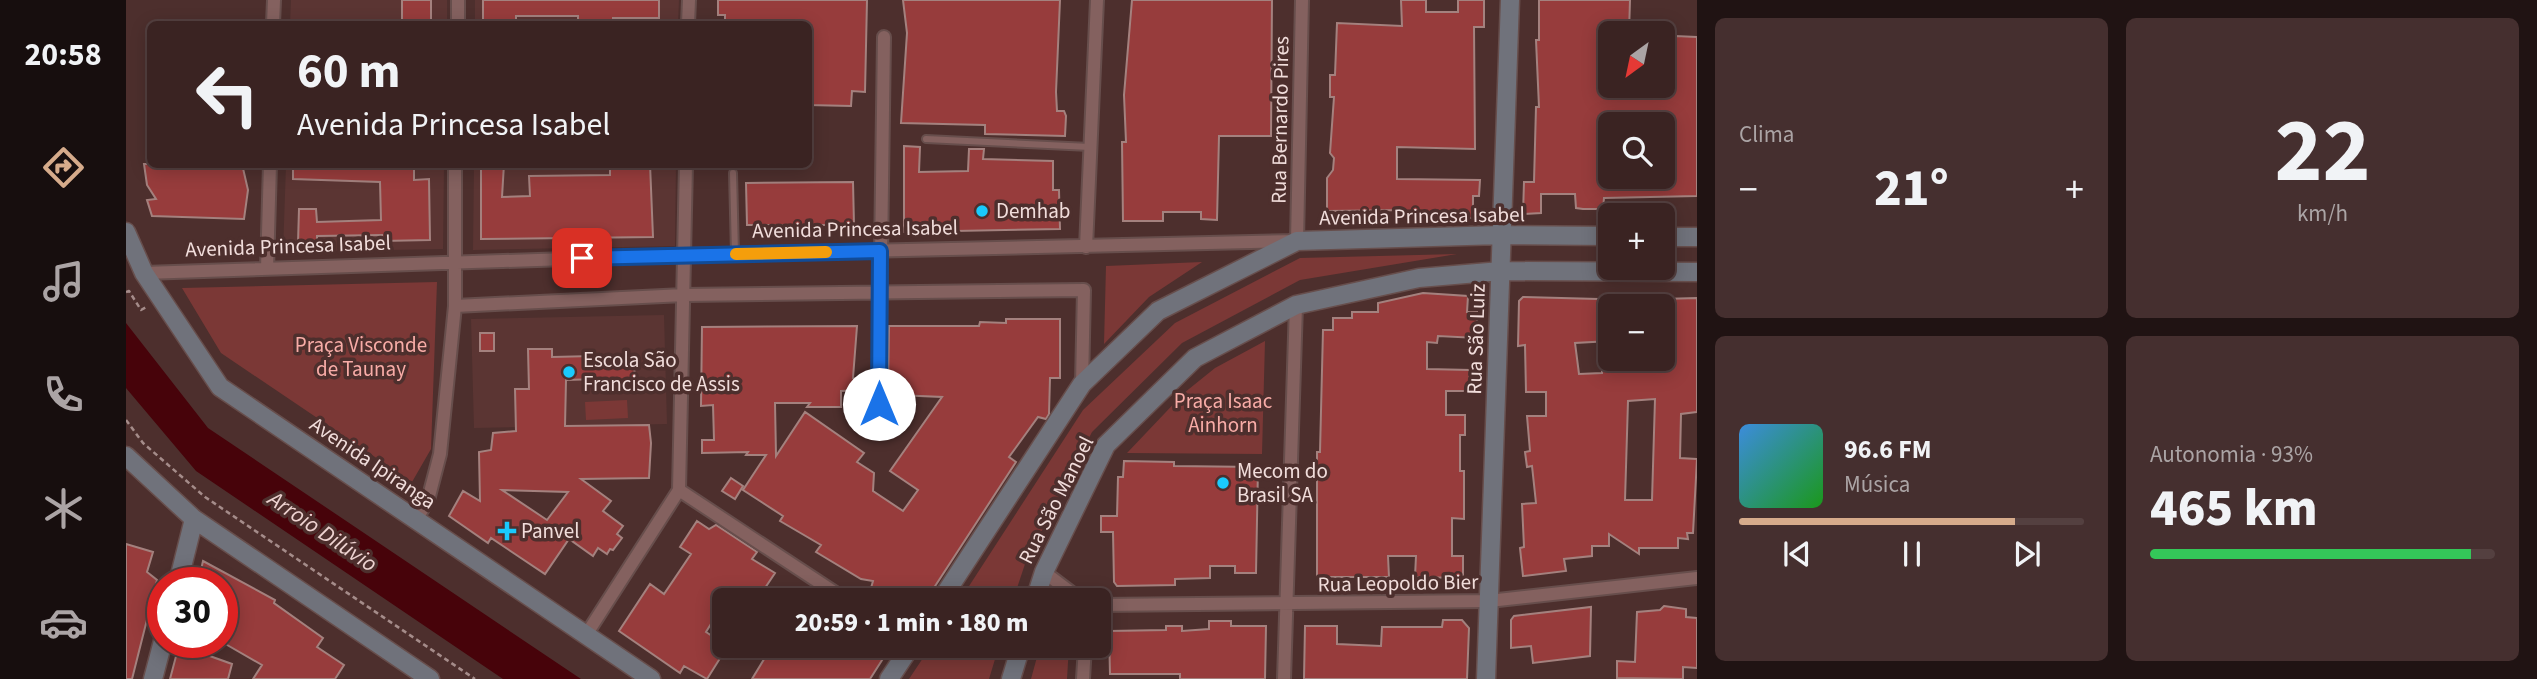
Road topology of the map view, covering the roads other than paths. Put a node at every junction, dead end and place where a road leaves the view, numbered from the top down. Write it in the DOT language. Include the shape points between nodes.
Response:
graph roads {
  1 [pos="274,0"];
  2 [pos="458,0"];
  3 [pos="688,0"];
  4 [pos="1097,0"];
  5 [pos="1301,0"];
  6 [pos="1510,0"];
  7 [pos="273,21"];
  8 [pos="458,21"];
  9 [pos="688,21"];
  10 [pos="884,37"];
  11 [pos="926,139"];
  12 [pos="1090,148"];
  13 [pos="270,168"];
  14 [pos="455,168"];
  15 [pos="686,168"];
  16 [pos="733,173"];
  17 [pos="126,232"];
  18 [pos="1501,235"];
  19 [pos="1598,236"];
  20 [pos="1675,237"];
  21 [pos="1697,237"];
  22 [pos="1297,241"];
  23 [pos="1086,247"];
  24 [pos="880,251"];
  25 [pos="685,254"];
  26 [pos="735,254"];
  27 [pos="453,264"];
  28 [pos="267,269"];
  29 [pos="1501,271"];
  30 [pos="144,272"];
  31 [pos="1697,272"];
  32 [pos="880,294"];
  33 [pos="684,295"];
  34 [pos="1296,305"];
  35 [pos="455,306"];
  36 [pos="1082,384"];
  37 [pos="879,404"];
  38 [pos="126,456"];
  39 [pos="679,490"];
  40 [pos="194,519"];
  41 [pos="415,520"];
  42 [pos="182,567"];
  43 [pos="1044,572"];
  44 [pos="1697,578"];
  45 [pos="828,588"];
  46 [pos="949,588"];
  47 [pos="1039,588"];
  48 [pos="1065,588"];
  49 [pos="1489,601"];
  50 [pos="1286,604"];
  51 [pos="1111,605"];
  52 [pos="586,635"];
  53 [pos="159,658"];
  54 [pos="903,658"];
  55 [pos="1017,658"];
  56 [pos="1084,658"];
  57 [pos="153,679"];
  58 [pos="430,679"];
  59 [pos="651,679"];
  60 [pos="889,679"];
  61 [pos="1011,679"];
  62 [pos="1083,679"];
  63 [pos="1283,679"];
  64 [pos="1486,679"];
  1 -- 7 [label="street"];
  2 -- 8 [label="street"];
  3 -- 9 [label="street"];
  4 -- 12 [label="street"];
  5 -- 22 [label="street, Rua Bernardo Pires"];
  6 -- 18 [label="main road, Rua São Luiz"];
  10 -- 24 [label="street"];
  11 -- 12 [label="lane"];
  12 -- 23 [label="street"];
  13 -- 28 [label="street"];
  14 -- 27 [label="street"];
  15 -- 25 [label="street"];
  16 -- 26 [label="lane"];
  17 -- 30 [label="main road, Avenida Ipiranga"];
  18 -- 19 [label="main road, Avenida Princesa Isabel"];
  18 -- 22 [label="main road, Avenida Princesa Isabel"];
  18 -- 29 [label="main road, Rua São Luiz"];
  20 -- 21 [label="main road"];
  22 -- 23 [label="street, Avenida Princesa Isabel"];
  22 -- 36 [label="main road, Rua São Manoel" via="1158,311"];
  23 -- 24 [label="street, Avenida Princesa Isabel"];
  24 -- 26 [label="street, Avenida Princesa Isabel"];
  24 -- 32 [label="street"];
  25 -- 26 [label="street, Avenida Princesa Isabel"];
  25 -- 27 [label="street, Avenida Princesa Isabel"];
  25 -- 33 [label="street"];
  27 -- 28 [label="street, Avenida Princesa Isabel"];
  27 -- 35 [label="street"];
  28 -- 30 [label="street, Avenida Princesa Isabel"];
  29 -- 31 [label="main road"];
  29 -- 34 [label="main road" via="1419,278"];
  29 -- 49 [label="main road, Rua São Luiz"];
  30 -- 41 [label="main road, Avenida Ipiranga" via="220,387"];
  32 -- 33 [label="street"];
  32 -- 36 [label="street" via="1084,290"];
  32 -- 37 [label="street"];
  33 -- 35 [label="street"];
  33 -- 39 [label="street"];
  34 -- 43 [label="main road, Rua São Manoel" via="1195,358 1106,445"];
  34 -- 50 [label="street"];
  35 -- 41 [label="street" via="440,454 428,500"];
  36 -- 46 [label="main road, Rua São Manoel"];
  38 -- 40 [label="main road"];
  39 -- 45 [label="street"];
  39 -- 52 [label="street"];
  40 -- 42 [label="main road"];
  40 -- 58 [label="main road"];
  41 -- 52 [label="main road, Avenida Ipiranga"];
  43 -- 47 [label="main road, Rua São Manoel"];
  43 -- 48 [label="street"];
  44 -- 49 [label="street, Rua Leopoldo Bier"];
  49 -- 50 [label="street, Rua Leopoldo Bier"];
  49 -- 64 [label="main road, Rua São Luiz"];
  50 -- 51 [label="street, Rua Leopoldo Bier"];
  50 -- 63 [label="street"];
  52 -- 59 [label="main road, Avenida Ipiranga"];
  53 -- 57 [label="main road"];
  54 -- 60 [label="main road"];
  55 -- 61 [label="main road"];
  56 -- 62 [label="street"];
}
